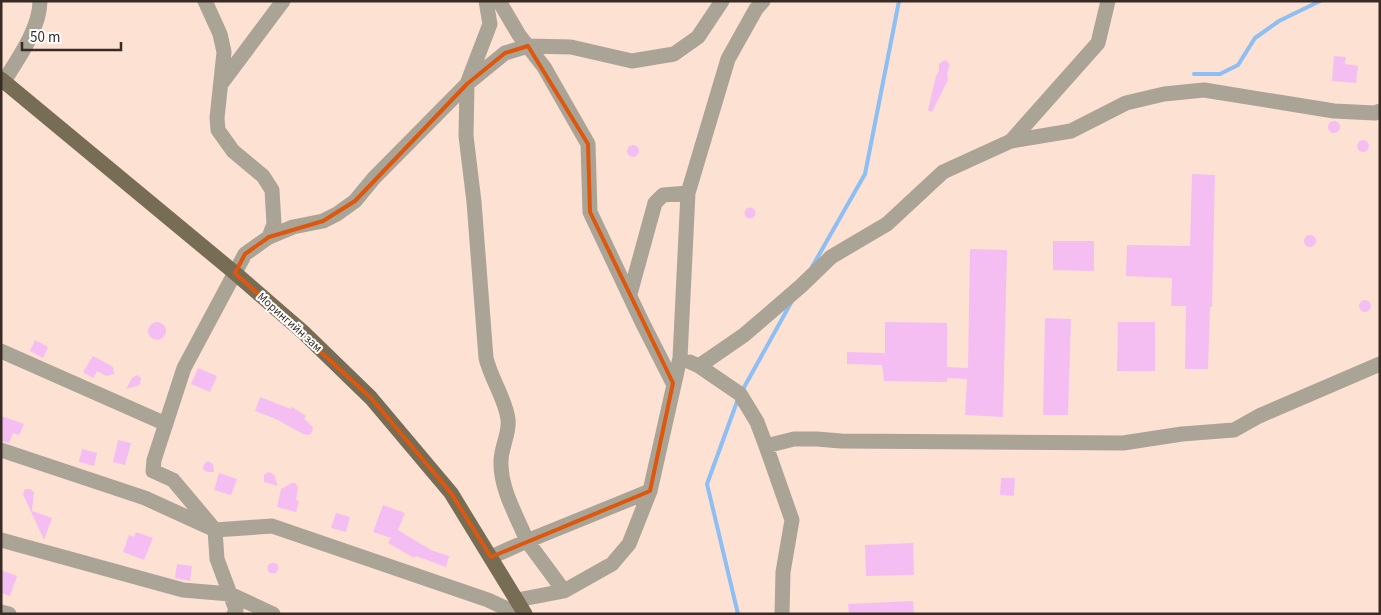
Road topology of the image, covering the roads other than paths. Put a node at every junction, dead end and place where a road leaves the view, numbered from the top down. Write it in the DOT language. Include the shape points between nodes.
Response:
graph roads {
  1 [pos="40,1"];
  2 [pos="204,1"];
  3 [pos="283,1"];
  4 [pos="486,1"];
  5 [pos="499,1"];
  6 [pos="722,1"];
  7 [pos="764,1"];
  8 [pos="1108,1"];
  9 [pos="528,46"];
  10 [pos="3,80"];
  11 [pos="220,84"];
  12 [pos="467,84"];
  13 [pos="1380,111"];
  14 [pos="1011,141"];
  15 [pos="688,193"];
  16 [pos="269,237"];
  17 [pos="235,273"];
  18 [pos="630,294"];
  19 [pos="1,351"];
  20 [pos="680,358"];
  21 [pos="1380,364"];
  22 [pos="699,366"];
  23 [pos="673,383"];
  24 [pos="166,424"];
  25 [pos="766,446"];
  26 [pos="1,450"];
  27 [pos="650,492"];
  28 [pos="214,530"];
  29 [pos="1,540"];
  30 [pos="528,541"];
  31 [pos="491,557"];
  32 [pos="564,590"];
  33 [pos="230,594"];
  34 [pos="517,607"];
  35 [pos="1,612"];
  36 [pos="9,614"];
  37 [pos="234,614"];
  38 [pos="273,614"];
  39 [pos="525,614"];
  40 [pos="782,614"];
  1 -- 10 [label="street" via="29,40"];
  2 -- 11 [label="street" via="220,34 224,52"];
  3 -- 11 [label="street"];
  4 -- 12 [label="street" via="490,24"];
  5 -- 9 [label="street"];
  6 -- 9 [label="street" via="698,37 674,54 632,61 571,47"];
  7 -- 15 [label="street" via="756,9 728,59"];
  8 -- 14 [label="street" via="1098,43"];
  9 -- 12 [label="street" via="505,53"];
  9 -- 18 [label="street" via="544,67 588,144 590,212"];
  10 -- 17 [label="main road, Морингийн зам"];
  11 -- 16 [label="street" via="218,130 233,151 263,176 272,190 274,224"];
  12 -- 16 [label="street" via="355,201 323,221 293,227"];
  12 -- 30 [label="street" via="466,136 486,358 508,422 501,461 504,486"];
  13 -- 14 [label="street" via="1334,111 1204,90 1164,94 1126,103 1071,131"];
  14 -- 22 [label="street" via="943,172 887,224 831,257 744,336"];
  15 -- 18 [label="street" via="663,195 655,203"];
  15 -- 20 [label="street"];
  16 -- 17 [label="street" via="245,254"];
  17 -- 24 [label="street" via="184,368"];
  17 -- 31 [label="main road, Морингийн зам" via="372,398 451,493"];
  18 -- 23 [label="street"];
  19 -- 24 [label="street"];
  20 -- 22 [label="street"];
  20 -- 23 [label="street"];
  21 -- 25 [label="street" via="1234,430 1123,443 794,439"];
  22 -- 25 [label="street" via="740,394 757,422"];
  23 -- 27 [label="street"];
  24 -- 28 [label="street" via="153,471 173,480"];
  25 -- 40 [label="street" via="792,520 783,572"];
  26 -- 28 [label="street" via="145,498"];
  27 -- 30 [label="street"];
  27 -- 32 [label="street" via="629,544 612,564"];
  28 -- 33 [label="street" via="217,559"];
  28 -- 34 [label="street" via="272,526"];
  29 -- 33 [label="street" via="183,590"];
  30 -- 31 [label="street"];
  30 -- 32 [label="street"];
  31 -- 34 [label="main road, Морингийн зам"];
  32 -- 34 [label="street"];
  33 -- 37 [label="street" via="236,610"];
  33 -- 38 [label="street"];
  34 -- 39 [label="main road, Морингийн зам"];
  35 -- 36 [label="street"];
}
